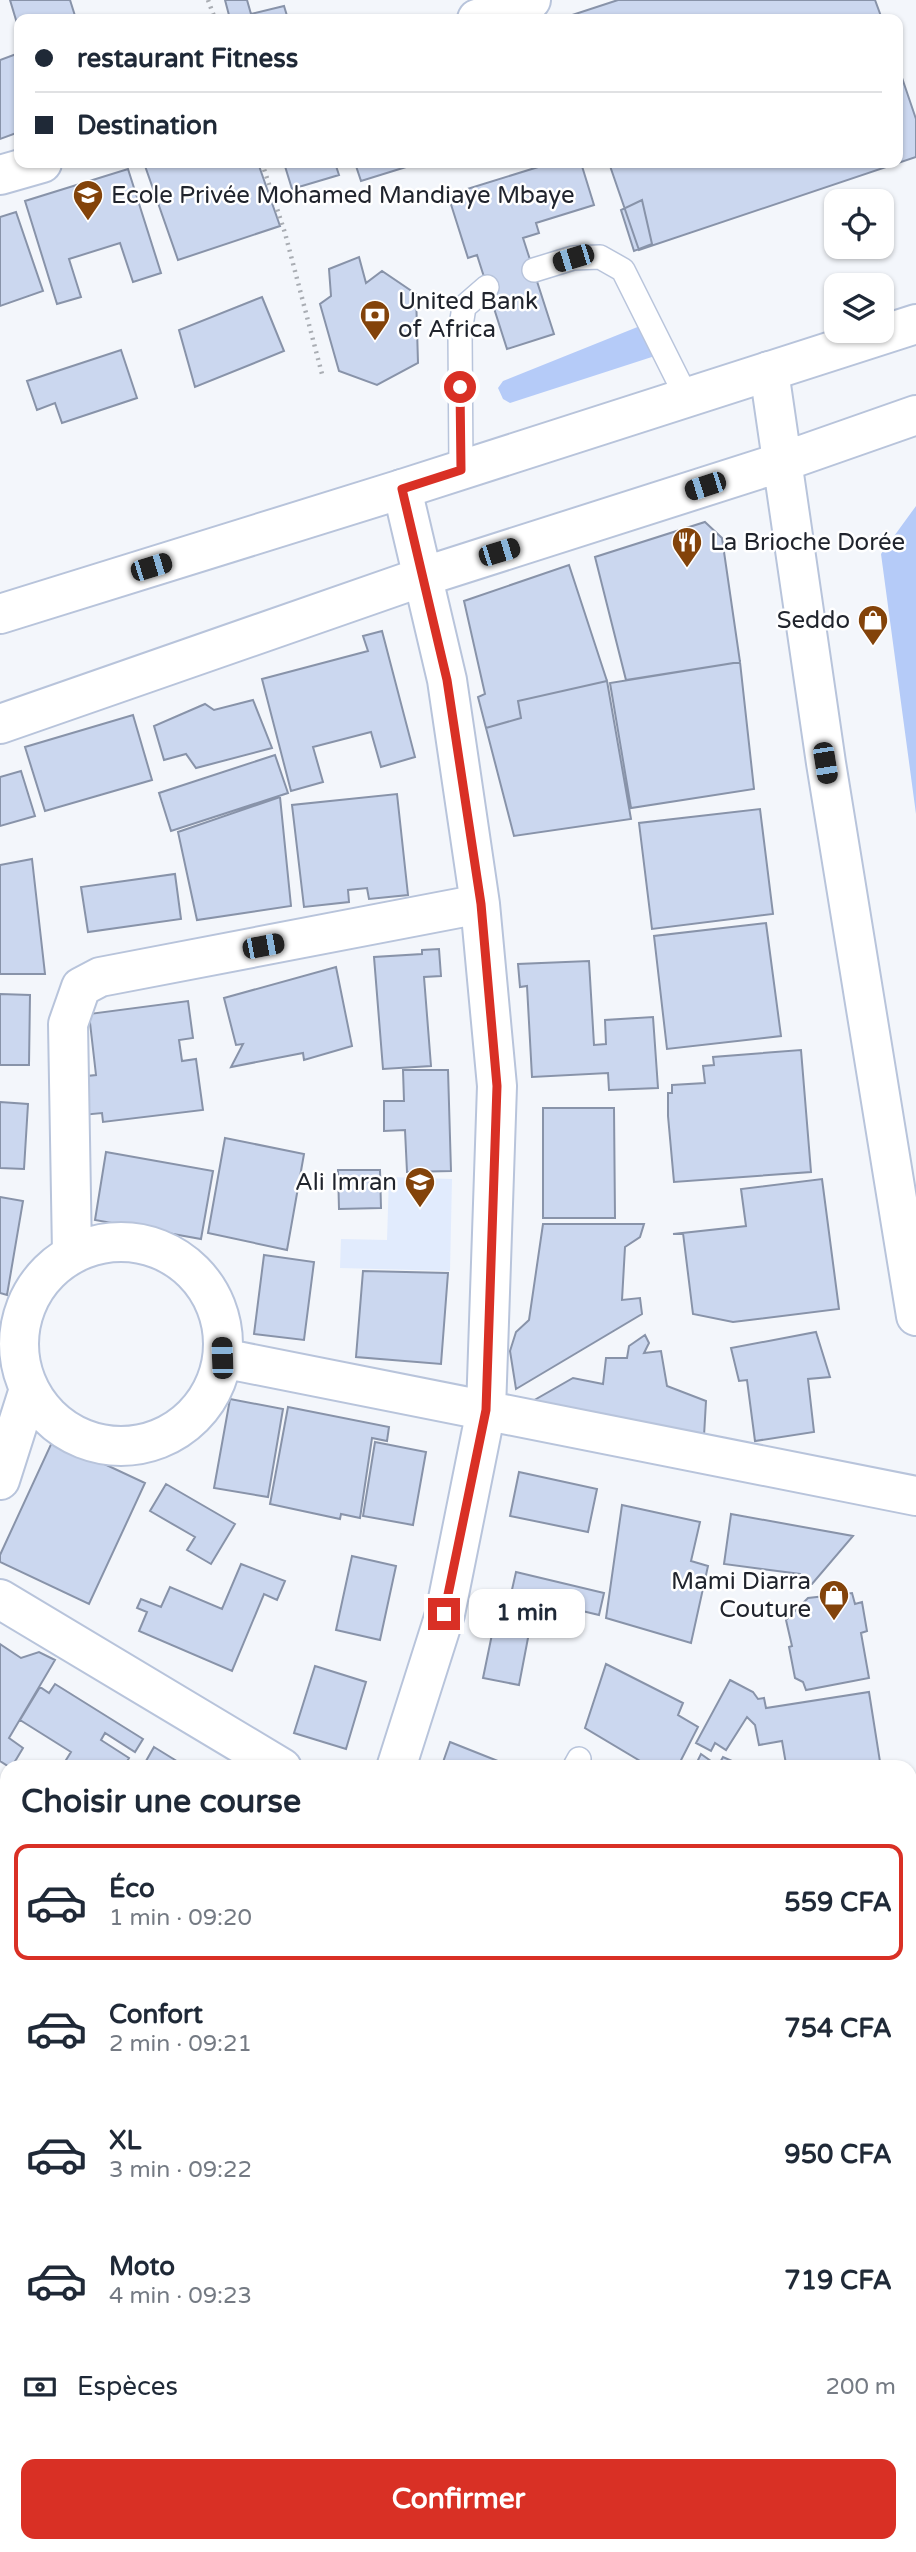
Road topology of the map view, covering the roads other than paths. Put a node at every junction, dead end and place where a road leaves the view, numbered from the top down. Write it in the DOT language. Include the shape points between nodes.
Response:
graph roads {
  1 [pos="531,0"];
  2 [pos="491,14"];
  3 [pos="24,168"];
  4 [pos="0,175"];
  5 [pos="534,270"];
  6 [pos="487,287"];
  7 [pos="916,324"];
  8 [pos="769,371"];
  9 [pos="686,396"];
  10 [pos="916,415"];
  11 [pos="782,462"];
  12 [pos="461,470"];
  13 [pos="402,489"];
  14 [pos="422,577"];
  15 [pos="0,614"];
  16 [pos="0,724"];
  17 [pos="481,904"];
  18 [pos="72,1253"];
  19 [pos="916,1316"];
  20 [pos="10,1328"];
  21 [pos="222,1358"];
  22 [pos="29,1389"];
  23 [pos="486,1410"];
  24 [pos="0,1480"];
  25 [pos="916,1496"];
  26 [pos="0,1600"];
  27 [pos="269,1760"];
  28 [pos="398,1760"];
  1 -- 2 [label="street"];
  3 -- 4 [label="street"];
  5 -- 9 [label="lane" via="573,258 600,257 623,270"];
  6 -- 12 [label="lane" via="464,307 460,332"];
  7 -- 8 [label="street"];
  8 -- 9 [label="street"];
  8 -- 11 [label="street"];
  9 -- 12 [label="street"];
  10 -- 11 [label="street"];
  11 -- 14 [label="street"];
  11 -- 19 [label="street" via="825,763"];
  12 -- 13 [label="street"];
  13 -- 14 [label="street"];
  13 -- 15 [label="street"];
  14 -- 16 [label="street"];
  14 -- 17 [label="street" via="447,680"];
  17 -- 18 [label="street" via="100,977 81,987 68,1024"];
  17 -- 23 [label="street" via="497,1086"];
  18 -- 20 [label="street" via="47,1273"];
  18 -- 21 [label="street" via="102,1243 134,1243 165,1251 192,1270 211,1296 222,1326"];
  20 -- 22 [label="street"];
  21 -- 22 [label="street" via="215,1385 199,1410 178,1429 152,1441 124,1446 94,1442 68,1431 45,1413"];
  21 -- 23 [label="street"];
  22 -- 24 [label="street"];
  23 -- 25 [label="street"];
  23 -- 28 [label="street" via="444,1614"];
  26 -- 27 [label="street"];
}
